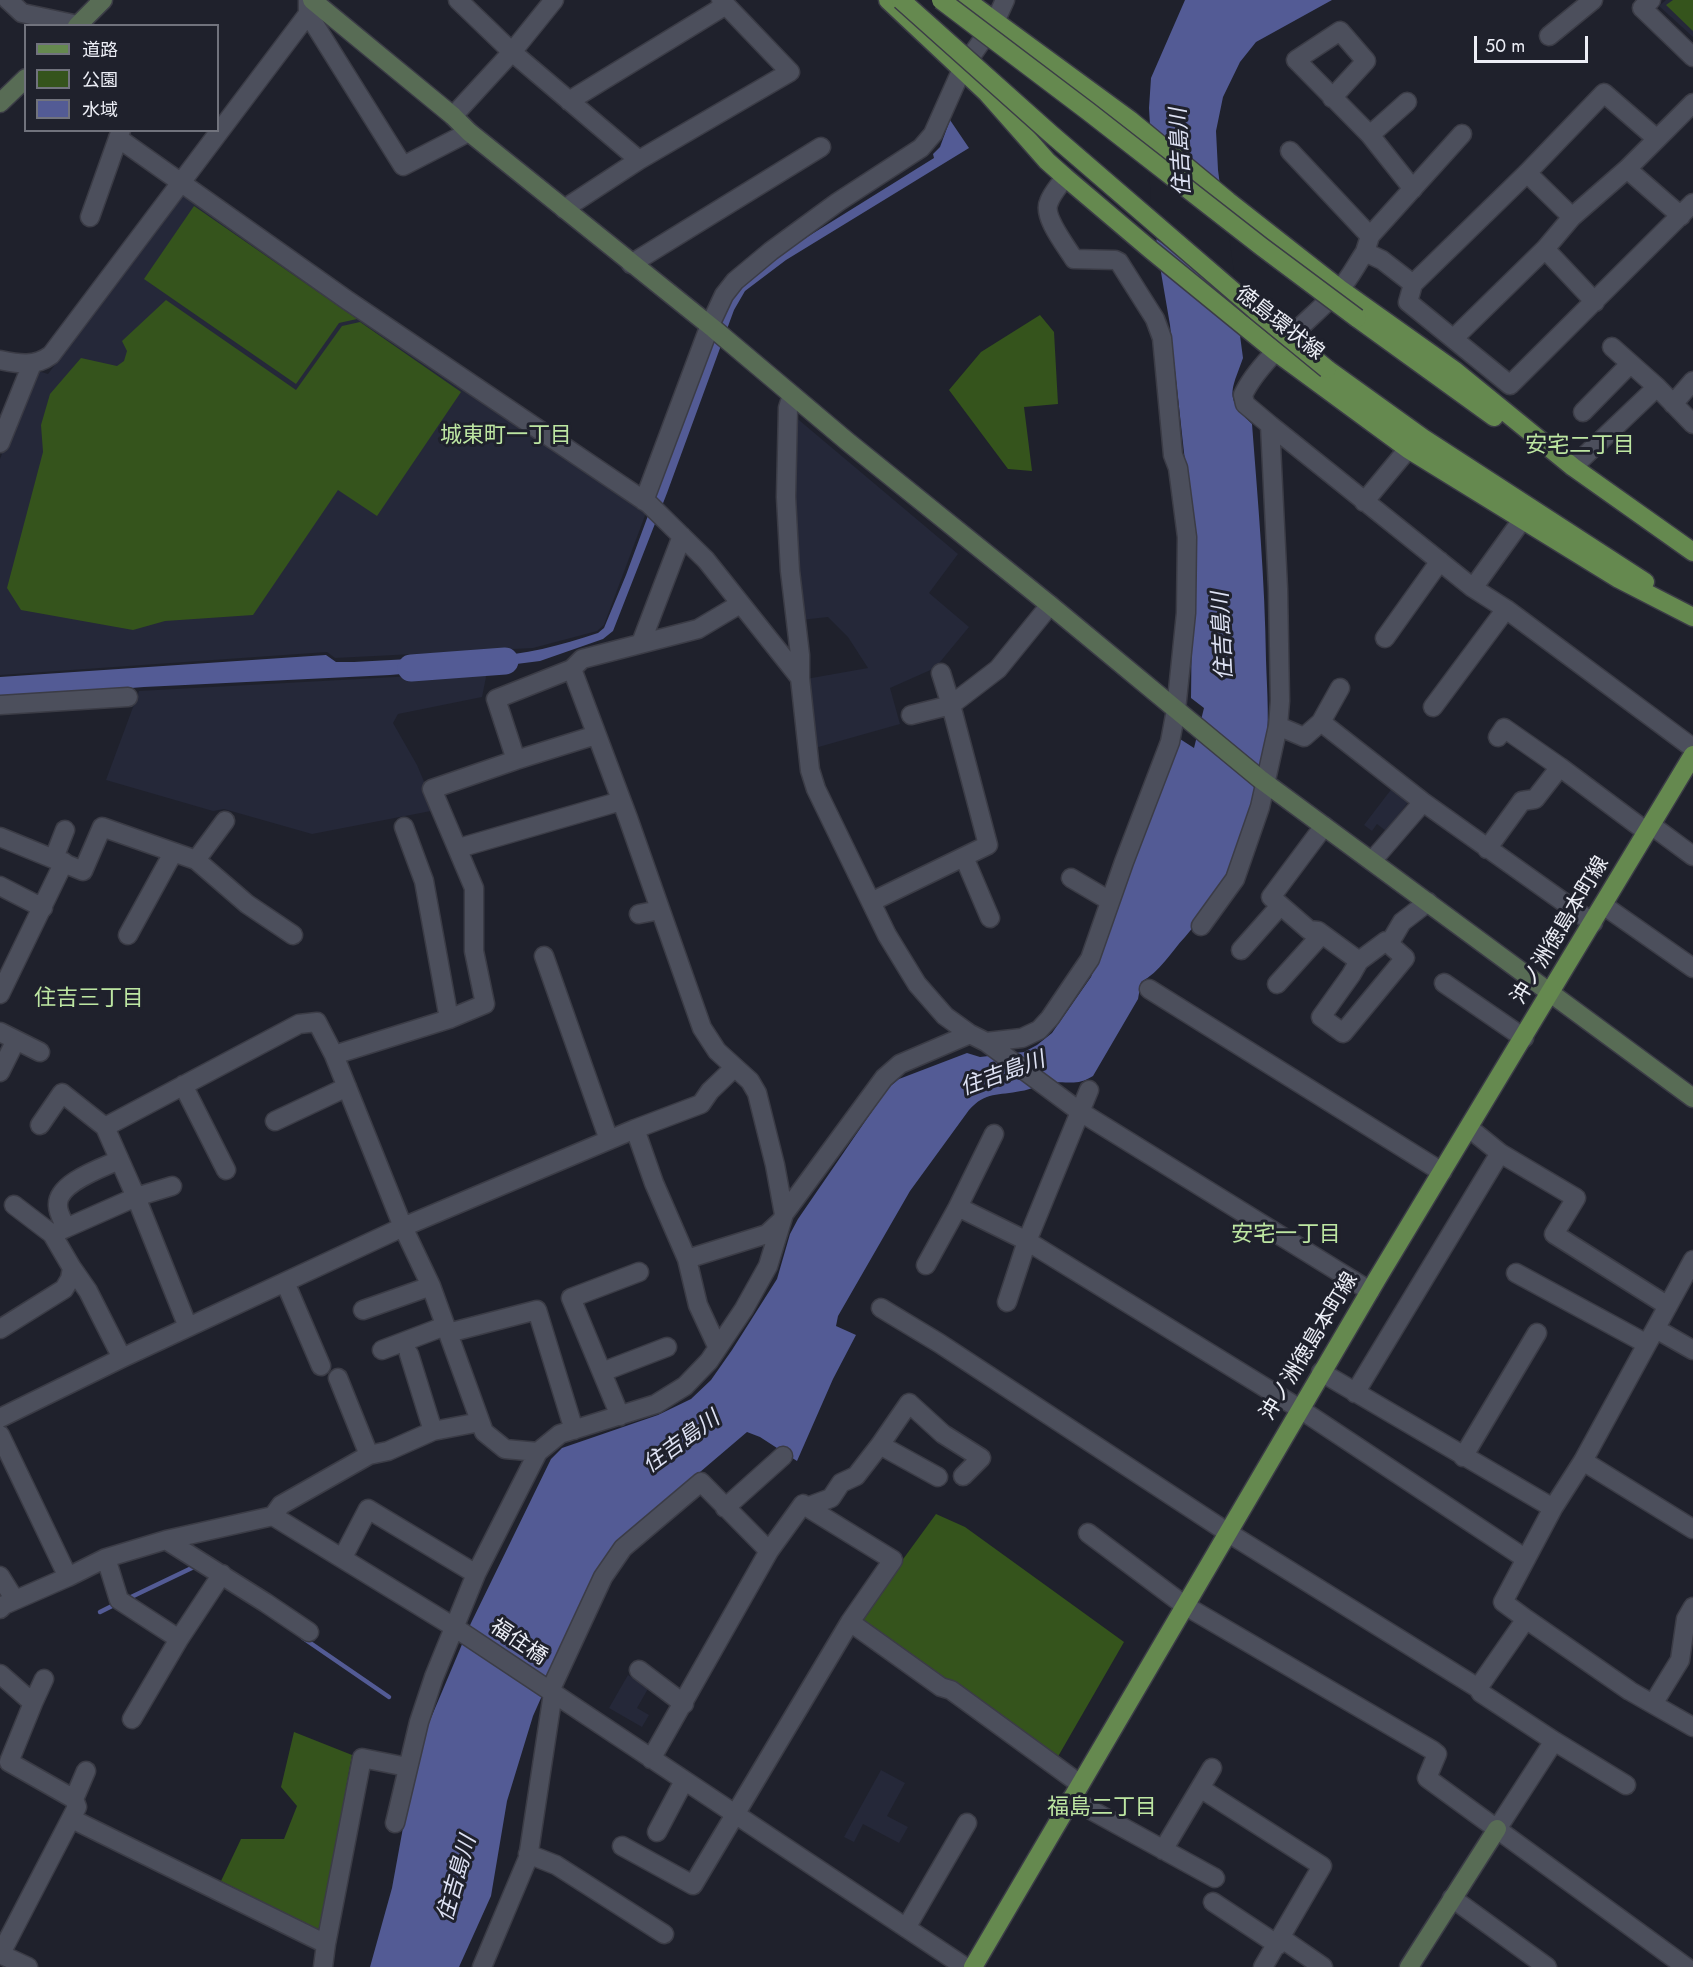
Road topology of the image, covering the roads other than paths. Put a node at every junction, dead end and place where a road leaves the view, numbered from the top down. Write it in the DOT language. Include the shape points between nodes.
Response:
graph roads {
  1 [pos="8,0"];
  2 [pos="103,0"];
  3 [pos="458,0"];
  4 [pos="554,0"];
  5 [pos="888,0"];
  6 [pos="901,0"];
  7 [pos="941,0"];
  8 [pos="966,0"];
  9 [pos="1005,0"];
  10 [pos="1593,0"];
  11 [pos="724,3"];
  12 [pos="1640,3"];
  13 [pos="309,5"];
  14 [pos="995,22"];
  15 [pos="73,24"];
  16 [pos="79,24"];
  17 [pos="1550,36"];
  18 [pos="512,52"];
  19 [pos="1693,57"];
  20 [pos="962,69"];
  21 [pos="24,80"];
  22 [pos="1332,98"];
  23 [pos="569,101"];
  24 [pos="1407,102"];
  25 [pos="0,103"];
  26 [pos="1693,103"];
  27 [pos="453,116"];
  28 [pos="219,129"];
  29 [pos="217,132"];
  30 [pos="469,132"];
  31 [pos="120,134"];
  32 [pos="1462,134"];
  33 [pos="1370,135"];
  34 [pos="1657,139"];
  35 [pos="820,147"];
  36 [pos="1290,151"];
  37 [pos="639,160"];
  38 [pos="1627,169"];
  39 [pos="1527,173"];
  40 [pos="1065,177"];
  41 [pos="180,183"];
  42 [pos="1413,189"];
  43 [pos="1687,209"];
  44 [pos="564,210"];
  45 [pos="90,217"];
  46 [pos="1572,217"];
  47 [pos="1368,244"];
  48 [pos="1545,249"];
  49 [pos="631,264"];
  50 [pos="1413,284"];
  51 [pos="1340,289"];
  52 [pos="1595,302"];
  53 [pos="717,331"];
  54 [pos="1454,338"];
  55 [pos="1612,347"];
  56 [pos="1276,352"];
  57 [pos="0,360"];
  58 [pos="32,364"];
  59 [pos="1630,364"];
  60 [pos="1693,381"];
  61 [pos="1657,387"];
  62 [pos="792,395"];
  63 [pos="1672,404"];
  64 [pos="1583,412"];
  65 [pos="1693,424"];
  66 [pos="1270,425"];
  67 [pos="0,443"];
  68 [pos="1408,449"];
  69 [pos="1573,467"];
  70 [pos="1364,502"];
  71 [pos="652,506"];
  72 [pos="1522,520"];
  73 [pos="682,536"];
  74 [pos="1693,552"];
  75 [pos="1440,561"];
  76 [pos="1473,588"];
  77 [pos="740,604"];
  78 [pos="1050,605"];
  79 [pos="1506,609"];
  80 [pos="1693,617"];
  81 [pos="1385,638"];
  82 [pos="641,643"];
  83 [pos="572,669"];
  84 [pos="941,673"];
  85 [pos="800,678"];
  86 [pos="1340,688"];
  87 [pos="128,697"];
  88 [pos="0,705"];
  89 [pos="951,705"];
  90 [pos="1433,707"];
  91 [pos="1176,710"];
  92 [pos="911,715"];
  93 [pos="1321,722"];
  94 [pos="1278,726"];
  95 [pos="596,735"];
  96 [pos="1498,737"];
  97 [pos="1693,748"];
  98 [pos="1693,755"];
  99 [pos="516,760"];
  100 [pos="1560,767"];
  101 [pos="1263,781"];
  102 [pos="621,801"];
  103 [pos="1423,802"];
  104 [pos="225,821"];
  105 [pos="1324,826"];
  106 [pos="404,827"];
  107 [pos="1649,829"];
  108 [pos="65,830"];
  109 [pos="0,837"];
  110 [pos="459,848"];
  111 [pos="1487,849"];
  112 [pos="173,853"];
  113 [pos="1693,856"];
  114 [pos="964,857"];
  115 [pos="59,860"];
  116 [pos="196,860"];
  117 [pos="1372,861"];
  118 [pos="1071,878"];
  119 [pos="0,886"];
  120 [pos="1110,901"];
  121 [pos="871,902"];
  122 [pos="1428,902"];
  123 [pos="1603,905"];
  124 [pos="1281,906"];
  125 [pos="43,908"];
  126 [pos="660,910"];
  127 [pos="639,914"];
  128 [pos="990,918"];
  129 [pos="1593,923"];
  130 [pos="1201,926"];
  131 [pos="1322,934"];
  132 [pos="128,935"];
  133 [pos="293,935"];
  134 [pos="1389,944"];
  135 [pos="1242,950"];
  136 [pos="544,956"];
  137 [pos="1690,960"];
  138 [pos="1359,961"];
  139 [pos="1444,983"];
  140 [pos="1277,984"];
  141 [pos="1149,989"];
  142 [pos="1551,993"];
  143 [pos="0,994"];
  144 [pos="449,1019"];
  145 [pos="970,1034"];
  146 [pos="8,1036"];
  147 [pos="1524,1038"];
  148 [pos="992,1047"];
  149 [pos="40,1052"];
  150 [pos="334,1055"];
  151 [pos="735,1068"];
  152 [pos="0,1072"];
  153 [pos="183,1085"];
  154 [pos="347,1087"];
  155 [pos="1089,1090"];
  156 [pos="1693,1098"];
  157 [pos="1079,1111"];
  158 [pos="275,1122"];
  159 [pos="40,1125"];
  160 [pos="105,1127"];
  161 [pos="1469,1128"];
  162 [pos="635,1129"];
  163 [pos="994,1134"];
  164 [pos="609,1140"];
  165 [pos="1500,1153"];
  166 [pos="119,1160"];
  167 [pos="226,1170"];
  168 [pos="1442,1172"];
  169 [pos="172,1186"];
  170 [pos="136,1197"];
  171 [pos="14,1205"];
  172 [pos="958,1207"];
  173 [pos="783,1217"];
  174 [pos="403,1227"];
  175 [pos="59,1231"];
  176 [pos="1027,1242"];
  177 [pos="687,1259"];
  178 [pos="1693,1260"];
  179 [pos="926,1265"];
  180 [pos="72,1268"];
  181 [pos="639,1272"];
  182 [pos="1516,1273"];
  183 [pos="285,1282"];
  184 [pos="431,1286"];
  185 [pos="1370,1291"];
  186 [pos="1007,1302"];
  187 [pos="1668,1306"];
  188 [pos="880,1308"];
  189 [pos="363,1310"];
  190 [pos="188,1327"];
  191 [pos="0,1329"];
  192 [pos="447,1330"];
  193 [pos="1538,1333"];
  194 [pos="1651,1336"];
  195 [pos="717,1346"];
  196 [pos="667,1347"];
  197 [pos="382,1350"];
  198 [pos="1693,1350"];
  199 [pos="409,1354"];
  200 [pos="122,1358"];
  201 [pos="321,1366"];
  202 [pos="602,1372"];
  203 [pos="1322,1372"];
  204 [pos="338,1378"];
  205 [pos="1355,1393"];
  206 [pos="1300,1409"];
  207 [pos="620,1416"];
  208 [pos="0,1418"];
  209 [pos="480,1422"];
  210 [pos="574,1430"];
  211 [pos="433,1431"];
  212 [pos="0,1435"];
  213 [pos="880,1445"];
  214 [pos="538,1452"];
  215 [pos="369,1455"];
  216 [pos="783,1456"];
  217 [pos="1463,1457"];
  218 [pos="1583,1461"];
  219 [pos="963,1476"];
  220 [pos="938,1477"];
  221 [pos="726,1508"];
  222 [pos="807,1508"];
  223 [pos="1553,1509"];
  224 [pos="273,1516"];
  225 [pos="1693,1530"];
  226 [pos="1227,1532"];
  227 [pos="1088,1533"];
  228 [pos="166,1540"];
  229 [pos="769,1551"];
  230 [pos="343,1557"];
  231 [pos="106,1558"];
  232 [pos="1526,1559"];
  233 [pos="476,1574"];
  234 [pos="0,1576"];
  235 [pos="68,1577"];
  236 [pos="220,1578"];
  237 [pos="7,1604"];
  238 [pos="1184,1605"];
  239 [pos="1693,1607"];
  240 [pos="1526,1619"];
  241 [pos="850,1622"];
  242 [pos="459,1630"];
  243 [pos="309,1632"];
  244 [pos="179,1639"];
  245 [pos="639,1670"];
  246 [pos="0,1674"];
  247 [pos="44,1679"];
  248 [pos="1478,1688"];
  249 [pos="550,1691"];
  250 [pos="33,1703"];
  251 [pos="684,1704"];
  252 [pos="1653,1704"];
  253 [pos="132,1719"];
  254 [pos="1693,1727"];
  255 [pos="1554,1740"];
  256 [pos="651,1759"];
  257 [pos="5,1767"];
  258 [pos="407,1767"];
  259 [pos="1212,1768"];
  260 [pos="86,1771"];
  261 [pos="684,1781"];
  262 [pos="1626,1785"];
  263 [pos="1200,1788"];
  264 [pos="1076,1792"];
  265 [pos="74,1799"];
  266 [pos="735,1816"];
  267 [pos="72,1818"];
  268 [pos="395,1823"];
  269 [pos="967,1823"];
  270 [pos="1497,1829"];
  271 [pos="657,1832"];
  272 [pos="622,1845"];
  273 [pos="1163,1850"];
  274 [pos="528,1854"];
  275 [pos="1215,1878"];
  276 [pos="1452,1899"];
  277 [pos="1213,1902"];
  278 [pos="906,1928"];
  279 [pos="664,1934"];
  280 [pos="1279,1941"];
  281 [pos="326,1944"];
  282 [pos="0,1954"];
  283 [pos="1675,1964"];
  284 [pos="28,1967"];
  285 [pos="322,1967"];
  286 [pos="482,1967"];
  287 [pos="965,1967"];
  288 [pos="973,1967"];
  289 [pos="1263,1967"];
  290 [pos="1323,1967"];
  291 [pos="1409,1967"];
  292 [pos="1547,1967"];
  1 -- 15 [label="street" via="22,13"];
  2 -- 16 [label="street"];
  3 -- 18 [label="street"];
  4 -- 18 [label="street"];
  5 -- 20 [label="main road, 徳島環状線"];
  6 -- 80 [label="main road, bridge" via="1245,302 1327,369 1422,438 1616,562"];
  7 -- 69 [label="main road, bridge" via="1358,318 1480,407"];
  8 -- 14 [label="main road"];
  9 -- 14 [label="street"];
  10 -- 17 [label="street"];
  11 -- 23 [label="street"];
  11 -- 37 [label="street" via="790,72"];
  12 -- 19 [label="street"];
  13 -- 27 [label="street"];
  13 -- 28 [label="street"];
  13 -- 30 [label="street" via="403,166"];
  14 -- 20 [label="street"];
  14 -- 51 [label="main road" via="1140,129"];
  18 -- 23 [label="street"];
  18 -- 27 [label="street"];
  20 -- 40 [label="main road, 徳島環状線"];
  20 -- 53 [label="street" via="933,134 921,148 838,202 735,281 724,295"];
  21 -- 25 [label="street"];
  22 -- 33 [label="street"];
  23 -- 37 [label="street"];
  24 -- 33 [label="street"];
  26 -- 34 [label="street"];
  27 -- 30 [label="street"];
  29 -- 41 [label="street"];
  30 -- 44 [label="street"];
  31 -- 41 [label="street"];
  31 -- 45 [label="street"];
  32 -- 42 [label="street"];
  33 -- 42 [label="street"];
  34 -- 38 [label="street"];
  34 -- 39 [label="street" via="1604,93"];
  35 -- 49 [label="street"];
  36 -- 47 [label="street"];
  37 -- 44 [label="street"];
  38 -- 43 [label="street"];
  38 -- 46 [label="street"];
  39 -- 46 [label="street"];
  39 -- 50 [label="street"];
  40 -- 56 [label="main road, 徳島環状線"];
  40 -- 91 [label="street" via="1048,202 1051,221 1074,259 1119,262 1155,319 1161,338 1173,455 1187,537 1186,612"];
  41 -- 58 [label="street" via="51,355"];
  41 -- 71 [label="street"];
  42 -- 47 [label="street"];
  43 -- 52 [label="street"];
  44 -- 49 [label="street"];
  46 -- 48 [label="street"];
  47 -- 50 [label="street"];
  47 -- 51 [label="street"];
  48 -- 52 [label="street"];
  48 -- 54 [label="street"];
  49 -- 53 [label="street"];
  50 -- 54 [label="street" via="1408,302"];
  51 -- 56 [label="street"];
  51 -- 69 [label="main road" via="1454,370"];
  52 -- 54 [label="street" via="1510,385"];
  53 -- 62 [label="street"];
  53 -- 71 [label="street"];
  55 -- 59 [label="street"];
  56 -- 66 [label="street" via="1243,394 1245,404"];
  56 -- 68 [label="main road, 徳島環状線"];
  57 -- 58 [label="street"];
  58 -- 67 [label="street"];
  59 -- 61 [label="street"];
  59 -- 64 [label="street"];
  60 -- 63 [label="street"];
  61 -- 63 [label="street"];
  61 -- 69 [label="street"];
  62 -- 78 [label="street"];
  62 -- 85 [label="street" via="788,408 786,497"];
  63 -- 65 [label="street"];
  66 -- 70 [label="street"];
  66 -- 94 [label="street" via="1278,589"];
  68 -- 70 [label="street"];
  68 -- 72 [label="main road, 徳島環状線"];
  69 -- 74 [label="main road"];
  70 -- 75 [label="street"];
  71 -- 73 [label="street"];
  72 -- 76 [label="street"];
  72 -- 80 [label="main road, 徳島環状線" via="1619,579"];
  73 -- 77 [label="street"];
  73 -- 82 [label="street"];
  75 -- 76 [label="street"];
  75 -- 81 [label="street"];
  76 -- 79 [label="street"];
  77 -- 82 [label="street" via="698,629"];
  77 -- 85 [label="street"];
  78 -- 89 [label="street" via="998,669"];
  78 -- 91 [label="street"];
  79 -- 90 [label="street"];
  79 -- 97 [label="street"];
  82 -- 83 [label="street" via="582,658"];
  83 -- 95 [label="street"];
  83 -- 99 [label="street" via="495,699"];
  84 -- 89 [label="street"];
  85 -- 121 [label="street" via="810,770 816,789"];
  86 -- 93 [label="street"];
  87 -- 88 [label="street"];
  89 -- 92 [label="street"];
  89 -- 114 [label="street" via="988,845"];
  91 -- 101 [label="street"];
  91 -- 120 [label="street" via="1170,742"];
  93 -- 94 [label="street" via="1304,736"];
  93 -- 103 [label="street"];
  94 -- 101 [label="street"];
  95 -- 99 [label="street"];
  95 -- 102 [label="street"];
  96 -- 100 [label="street" via="1504,728"];
  98 -- 107 [label="main road, 沖ノ洲徳島本町線"];
  99 -- 110 [label="street" via="432,789"];
  100 -- 107 [label="street"];
  100 -- 111 [label="street" via="1535,799 1522,801"];
  101 -- 105 [label="street"];
  101 -- 130 [label="street" via="1260,807 1235,879"];
  102 -- 110 [label="street"];
  102 -- 126 [label="street"];
  103 -- 111 [label="street"];
  103 -- 117 [label="street"];
  104 -- 116 [label="street"];
  105 -- 117 [label="street"];
  105 -- 124 [label="street" via="1271,897"];
  106 -- 144 [label="street" via="424,881"];
  107 -- 113 [label="street"];
  107 -- 123 [label="main road, 沖ノ洲徳島本町線"];
  108 -- 115 [label="street"];
  109 -- 115 [label="street"];
  110 -- 144 [label="street" via="474,888 474,951 485,1004"];
  111 -- 129 [label="street"];
  112 -- 115 [label="street" via="102,827 83,871"];
  112 -- 116 [label="street"];
  112 -- 132 [label="street"];
  114 -- 121 [label="street"];
  114 -- 128 [label="street"];
  115 -- 125 [label="street"];
  116 -- 133 [label="street" via="247,904"];
  117 -- 122 [label="street"];
  118 -- 120 [label="street"];
  119 -- 125 [label="street"];
  120 -- 148 [label="street" via="1090,959 1050,1018 1039,1030"];
  121 -- 145 [label="street" via="917,984 945,1016"];
  122 -- 134 [label="street" via="1402,922"];
  122 -- 142 [label="street"];
  123 -- 129 [label="main road, 沖ノ洲徳島本町線"];
  123 -- 137 [label="street"];
  124 -- 131 [label="street" via="1309,930"];
  124 -- 135 [label="street"];
  125 -- 143 [label="street"];
  126 -- 127 [label="street"];
  126 -- 151 [label="street" via="702,1028 717,1051"];
  129 -- 142 [label="main road, 沖ノ洲徳島本町線"];
  131 -- 138 [label="street"];
  131 -- 140 [label="street"];
  134 -- 138 [label="street" via="1386,941"];
  134 -- 138 [label="street" via="1405,958 1343,1033 1321,1017"];
  136 -- 164 [label="street"];
  139 -- 147 [label="street"];
  141 -- 168 [label="street"];
  142 -- 147 [label="main road, 沖ノ洲徳島本町線"];
  142 -- 156 [label="street"];
  144 -- 150 [label="street"];
  145 -- 148 [label="street"];
  145 -- 173 [label="street" via="900,1064 884,1078"];
  146 -- 149 [label="street"];
  146 -- 152 [label="street"];
  147 -- 161 [label="main road, 沖ノ洲徳島本町線"];
  148 -- 157 [label="street"];
  150 -- 153 [label="street" via="317,1022 299,1024"];
  150 -- 154 [label="street"];
  151 -- 162 [label="street" via="701,1104"];
  151 -- 173 [label="street" via="757,1092"];
  153 -- 160 [label="street"];
  153 -- 167 [label="street"];
  154 -- 158 [label="street"];
  154 -- 174 [label="street"];
  155 -- 157 [label="street"];
  157 -- 176 [label="street"];
  157 -- 185 [label="street"];
  159 -- 160 [label="street" via="62,1093"];
  160 -- 166 [label="street"];
  161 -- 165 [label="street"];
  161 -- 168 [label="main road, 沖ノ洲徳島本町線"];
  162 -- 164 [label="street"];
  162 -- 177 [label="street"];
  163 -- 172 [label="street"];
  164 -- 174 [label="street"];
  165 -- 187 [label="street" via="1576,1198 1554,1234"];
  165 -- 205 [label="street"];
  166 -- 170 [label="street"];
  166 -- 175 [label="street" via="67,1185 58,1200"];
  168 -- 185 [label="main road, 沖ノ洲徳島本町線"];
  169 -- 170 [label="street"];
  170 -- 175 [label="street"];
  170 -- 190 [label="street"];
  171 -- 175 [label="street"];
  172 -- 176 [label="street"];
  172 -- 179 [label="street"];
  173 -- 177 [label="street" via="767,1234"];
  173 -- 195 [label="street" via="768,1266"];
  174 -- 183 [label="street"];
  174 -- 184 [label="street"];
  175 -- 180 [label="street"];
  176 -- 186 [label="street"];
  176 -- 206 [label="street"];
  177 -- 195 [label="street" via="698,1305"];
  178 -- 187 [label="street"];
  180 -- 191 [label="street" via="64,1289"];
  180 -- 200 [label="street"];
  181 -- 202 [label="street" via="571,1298"];
  182 -- 194 [label="street"];
  183 -- 190 [label="street"];
  183 -- 201 [label="street"];
  184 -- 189 [label="street"];
  184 -- 192 [label="street"];
  185 -- 203 [label="main road, 沖ノ洲徳島本町線"];
  187 -- 194 [label="street"];
  188 -- 226 [label="street"];
  190 -- 200 [label="street"];
  192 -- 197 [label="street"];
  192 -- 209 [label="street"];
  192 -- 210 [label="street" via="537,1310"];
  193 -- 217 [label="street"];
  194 -- 198 [label="street"];
  194 -- 218 [label="street"];
  195 -- 207 [label="street" via="709,1361 685,1386 656,1404"];
  196 -- 202 [label="street"];
  199 -- 211 [label="street"];
  200 -- 208 [label="street"];
  202 -- 207 [label="street"];
  203 -- 205 [label="street"];
  203 -- 206 [label="main road, 沖ノ洲徳島本町線"];
  204 -- 215 [label="street"];
  205 -- 217 [label="street"];
  206 -- 226 [label="main road, 沖ノ洲徳島本町線"];
  206 -- 232 [label="street"];
  207 -- 210 [label="street"];
  209 -- 211 [label="street"];
  209 -- 214 [label="street" via="484,1432 505,1449"];
  210 -- 214 [label="street" via="561,1434"];
  211 -- 215 [label="street"];
  212 -- 235 [label="street"];
  213 -- 219 [label="street" via="909,1403 943,1434 981,1458"];
  213 -- 220 [label="street"];
  213 -- 222 [label="street" via="856,1476 841,1483 831,1498"];
  214 -- 233 [label="street"];
  215 -- 224 [label="street" via="281,1505"];
  216 -- 221 [label="street"];
  217 -- 223 [label="street"];
  218 -- 223 [label="street"];
  218 -- 225 [label="street"];
  221 -- 229 [label="street"];
  221 -- 249 [label="street" via="701,1482 623,1548 603,1577"];
  222 -- 229 [label="street" via="803,1504"];
  222 -- 241 [label="street" via="893,1560"];
  223 -- 232 [label="street"];
  224 -- 228 [label="street"];
  224 -- 230 [label="street, 福住橋"];
  226 -- 238 [label="main road, 沖ノ洲徳島本町線"];
  226 -- 248 [label="street"];
  227 -- 238 [label="street"];
  228 -- 231 [label="street"];
  228 -- 236 [label="street"];
  229 -- 251 [label="street"];
  230 -- 233 [label="street" via="368,1509"];
  230 -- 242 [label="street, 福住橋"];
  231 -- 235 [label="street"];
  231 -- 244 [label="street" via="118,1600"];
  232 -- 240 [label="street" via="1503,1602"];
  233 -- 242 [label="street"];
  234 -- 237 [label="street"];
  235 -- 237 [label="street"];
  236 -- 243 [label="street"];
  236 -- 244 [label="street"];
  238 -- 264 [label="main road, 沖ノ洲徳島本町線"];
  238 -- 270 [label="street" via="1432,1750 1437,1754 1426,1778"];
  239 -- 252 [label="street" via="1686,1619 1680,1660"];
  240 -- 248 [label="street"];
  240 -- 252 [label="street"];
  241 -- 264 [label="street" via="941,1688 951,1690"];
  241 -- 266 [label="street"];
  242 -- 249 [label="street, 福住橋"];
  242 -- 258 [label="street" via="419,1722"];
  244 -- 253 [label="street"];
  245 -- 251 [label="street"];
  246 -- 250 [label="street"];
  247 -- 250 [label="street"];
  248 -- 255 [label="street"];
  249 -- 256 [label="street, 福住橋"];
  249 -- 274 [label="street"];
  250 -- 257 [label="street"];
  251 -- 256 [label="street"];
  252 -- 254 [label="street"];
  255 -- 262 [label="street"];
  255 -- 270 [label="street"];
  256 -- 261 [label="street, 福住橋"];
  257 -- 265 [label="street"];
  258 -- 268 [label="street"];
  258 -- 281 [label="street" via="362,1758"];
  259 -- 263 [label="street"];
  260 -- 265 [label="street"];
  261 -- 266 [label="street, 福住橋"];
  261 -- 271 [label="street"];
  263 -- 273 [label="street"];
  263 -- 280 [label="street" via="1323,1866"];
  264 -- 273 [label="street"];
  264 -- 288 [label="main road, 沖ノ洲徳島本町線"];
  265 -- 267 [label="street" via="77,1807"];
  266 -- 272 [label="street" via="693,1885"];
  266 -- 278 [label="street, 福住橋"];
  267 -- 281 [label="street"];
  267 -- 282 [label="street"];
  269 -- 278 [label="street"];
  270 -- 276 [label="street"];
  270 -- 283 [label="street"];
  273 -- 275 [label="street"];
  274 -- 279 [label="street" via="556,1865"];
  274 -- 286 [label="street"];
  276 -- 291 [label="street"];
  276 -- 292 [label="street"];
  277 -- 280 [label="street"];
  278 -- 287 [label="street, 福住橋"];
  280 -- 289 [label="street"];
  280 -- 290 [label="street"];
  281 -- 285 [label="street"];
  282 -- 284 [label="street"];
}
